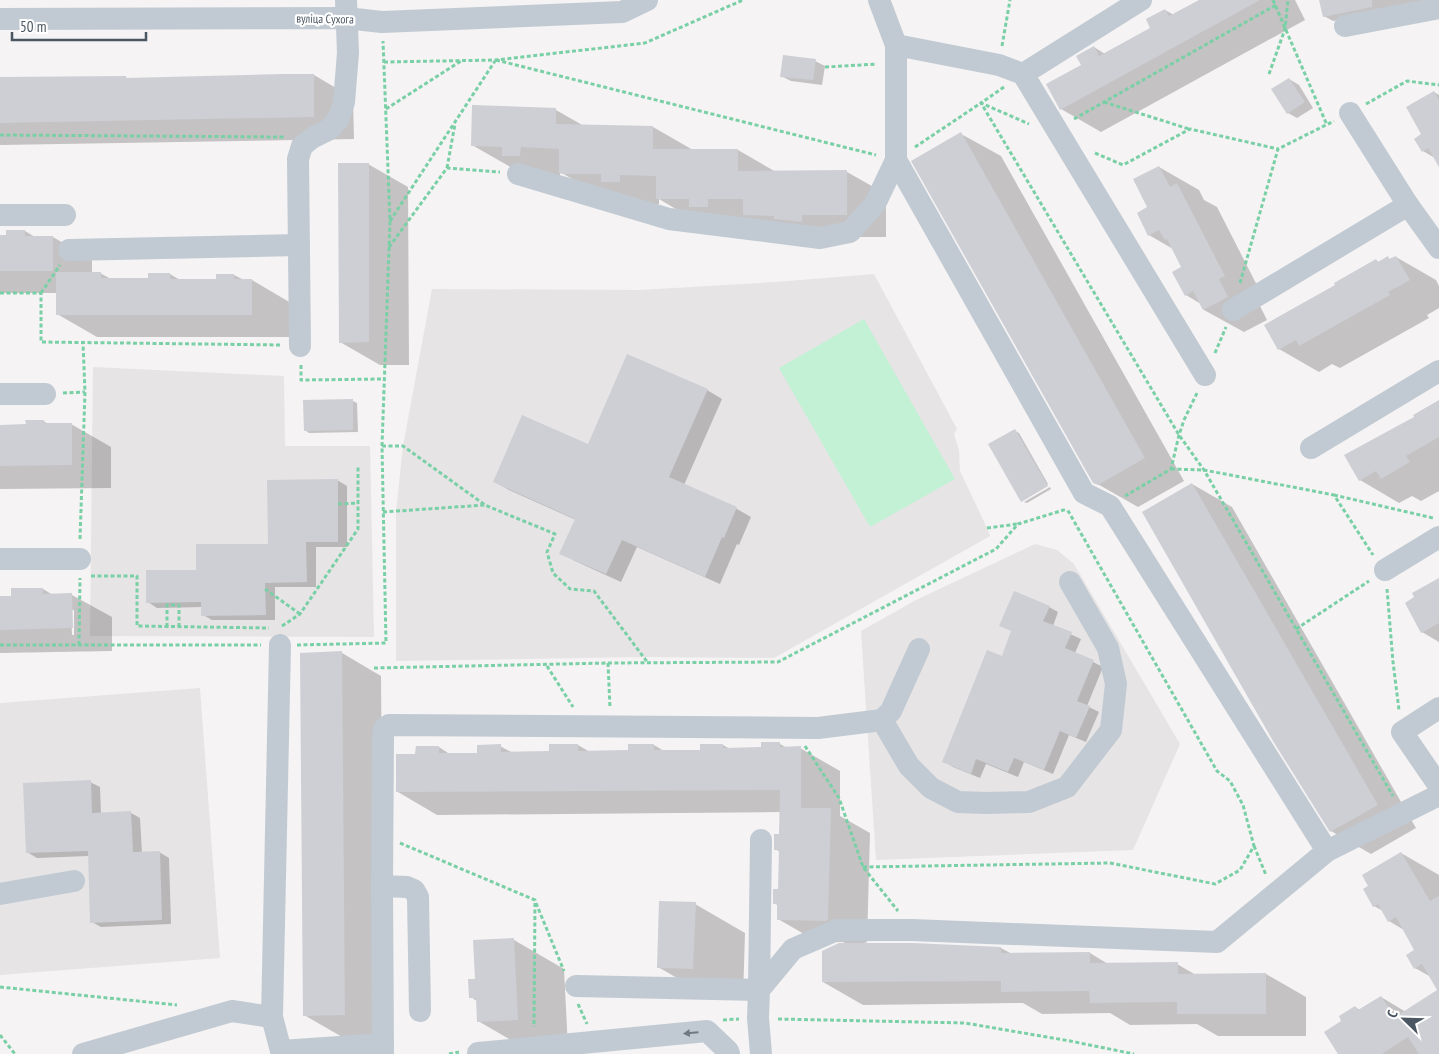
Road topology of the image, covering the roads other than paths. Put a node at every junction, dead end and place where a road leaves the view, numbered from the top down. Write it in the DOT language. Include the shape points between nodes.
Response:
graph roads {
  1 [pos="648,0"];
  2 [pos="879,0"];
  3 [pos="1141,0"];
  4 [pos="1439,8"];
  5 [pos="346,9"];
  6 [pos="0,19"];
  7 [pos="1345,26"];
  8 [pos="896,54"];
  9 [pos="1024,74"];
  10 [pos="1350,113"];
  11 [pos="896,160"];
  12 [pos="518,174"];
  13 [pos="1408,205"];
  14 [pos="0,215"];
  15 [pos="65,215"];
  16 [pos="299,245"];
  17 [pos="1439,248"];
  18 [pos="69,250"];
  19 [pos="1233,310"];
  20 [pos="300,346"];
  21 [pos="1439,371"];
  22 [pos="1205,375"];
  23 [pos="0,394"];
  24 [pos="45,394"];
  25 [pos="1311,448"];
  26 [pos="1439,537"];
  27 [pos="0,559"];
  28 [pos="85,567"];
  29 [pos="1385,570"];
  30 [pos="1070,582"];
  31 [pos="277,633"];
  32 [pos="919,649"];
  33 [pos="1439,708"];
  34 [pos="882,720"];
  35 [pos="1439,786"];
  36 [pos="1439,795"];
  37 [pos="761,840"];
  38 [pos="1327,851"];
  39 [pos="74,881"];
  40 [pos="382,886"];
  41 [pos="0,894"];
  42 [pos="573,987"];
  43 [pos="759,990"];
  44 [pos="420,1010"];
  45 [pos="272,1017"];
  46 [pos="383,1049"];
  47 [pos="282,1052"];
  48 [pos="473,1052"];
  49 [pos="83,1054"];
  50 [pos="729,1054"];
  51 [pos="761,1054"];
  1 -- 5 [label="street, вуліца Сухога" via="622,12 382,22"];
  2 -- 8 [label="street"];
  3 -- 9 [label="street"];
  4 -- 7 [label="street"];
  5 -- 6 [label="street, вуліца Сухога"];
  5 -- 16 [label="street" via="348,53 344,102 339,118 330,129 302,146 298,159"];
  8 -- 9 [label="street" via="999,64"];
  8 -- 11 [label="street"];
  9 -- 22 [label="street"];
  10 -- 13 [label="street"];
  11 -- 12 [label="street" via="874,204 850,232 820,238 668,219"];
  11 -- 38 [label="street" via="1084,493 1110,506"];
  13 -- 17 [label="street"];
  13 -- 19 [label="street"];
  14 -- 15 [label="street"];
  16 -- 18 [label="street"];
  16 -- 20 [label="street"];
  21 -- 25 [label="street"];
  23 -- 24 [label="street"];
  26 -- 29 [label="street"];
  27 -- 28 [label="street"];
  30 -- 34 [label="street" via="1108,648 1116,684 1112,730 1067,786 1030,802 958,802 931,788 909,766"];
  31 -- 45 [label="street"];
  32 -- 34 [label="street" via="892,711"];
  33 -- 35 [label="street" via="1402,732"];
  34 -- 40 [label="street" via="818,728 389,725 383,734"];
  36 -- 38 [label="street"];
  37 -- 43 [label="street"];
  38 -- 43 [label="street" via="1218,942 837,930 793,949"];
  39 -- 41 [label="street"];
  40 -- 44 [label="street" via="407,887 418,897"];
  40 -- 46 [label="street"];
  42 -- 43 [label="street"];
  43 -- 51 [label="street"];
  45 -- 47 [label="street"];
  45 -- 49 [label="street" via="232,1011"];
  46 -- 47 [label="street"];
  50 -- 48 [label="street, one-way" via="707,1031"];
}
